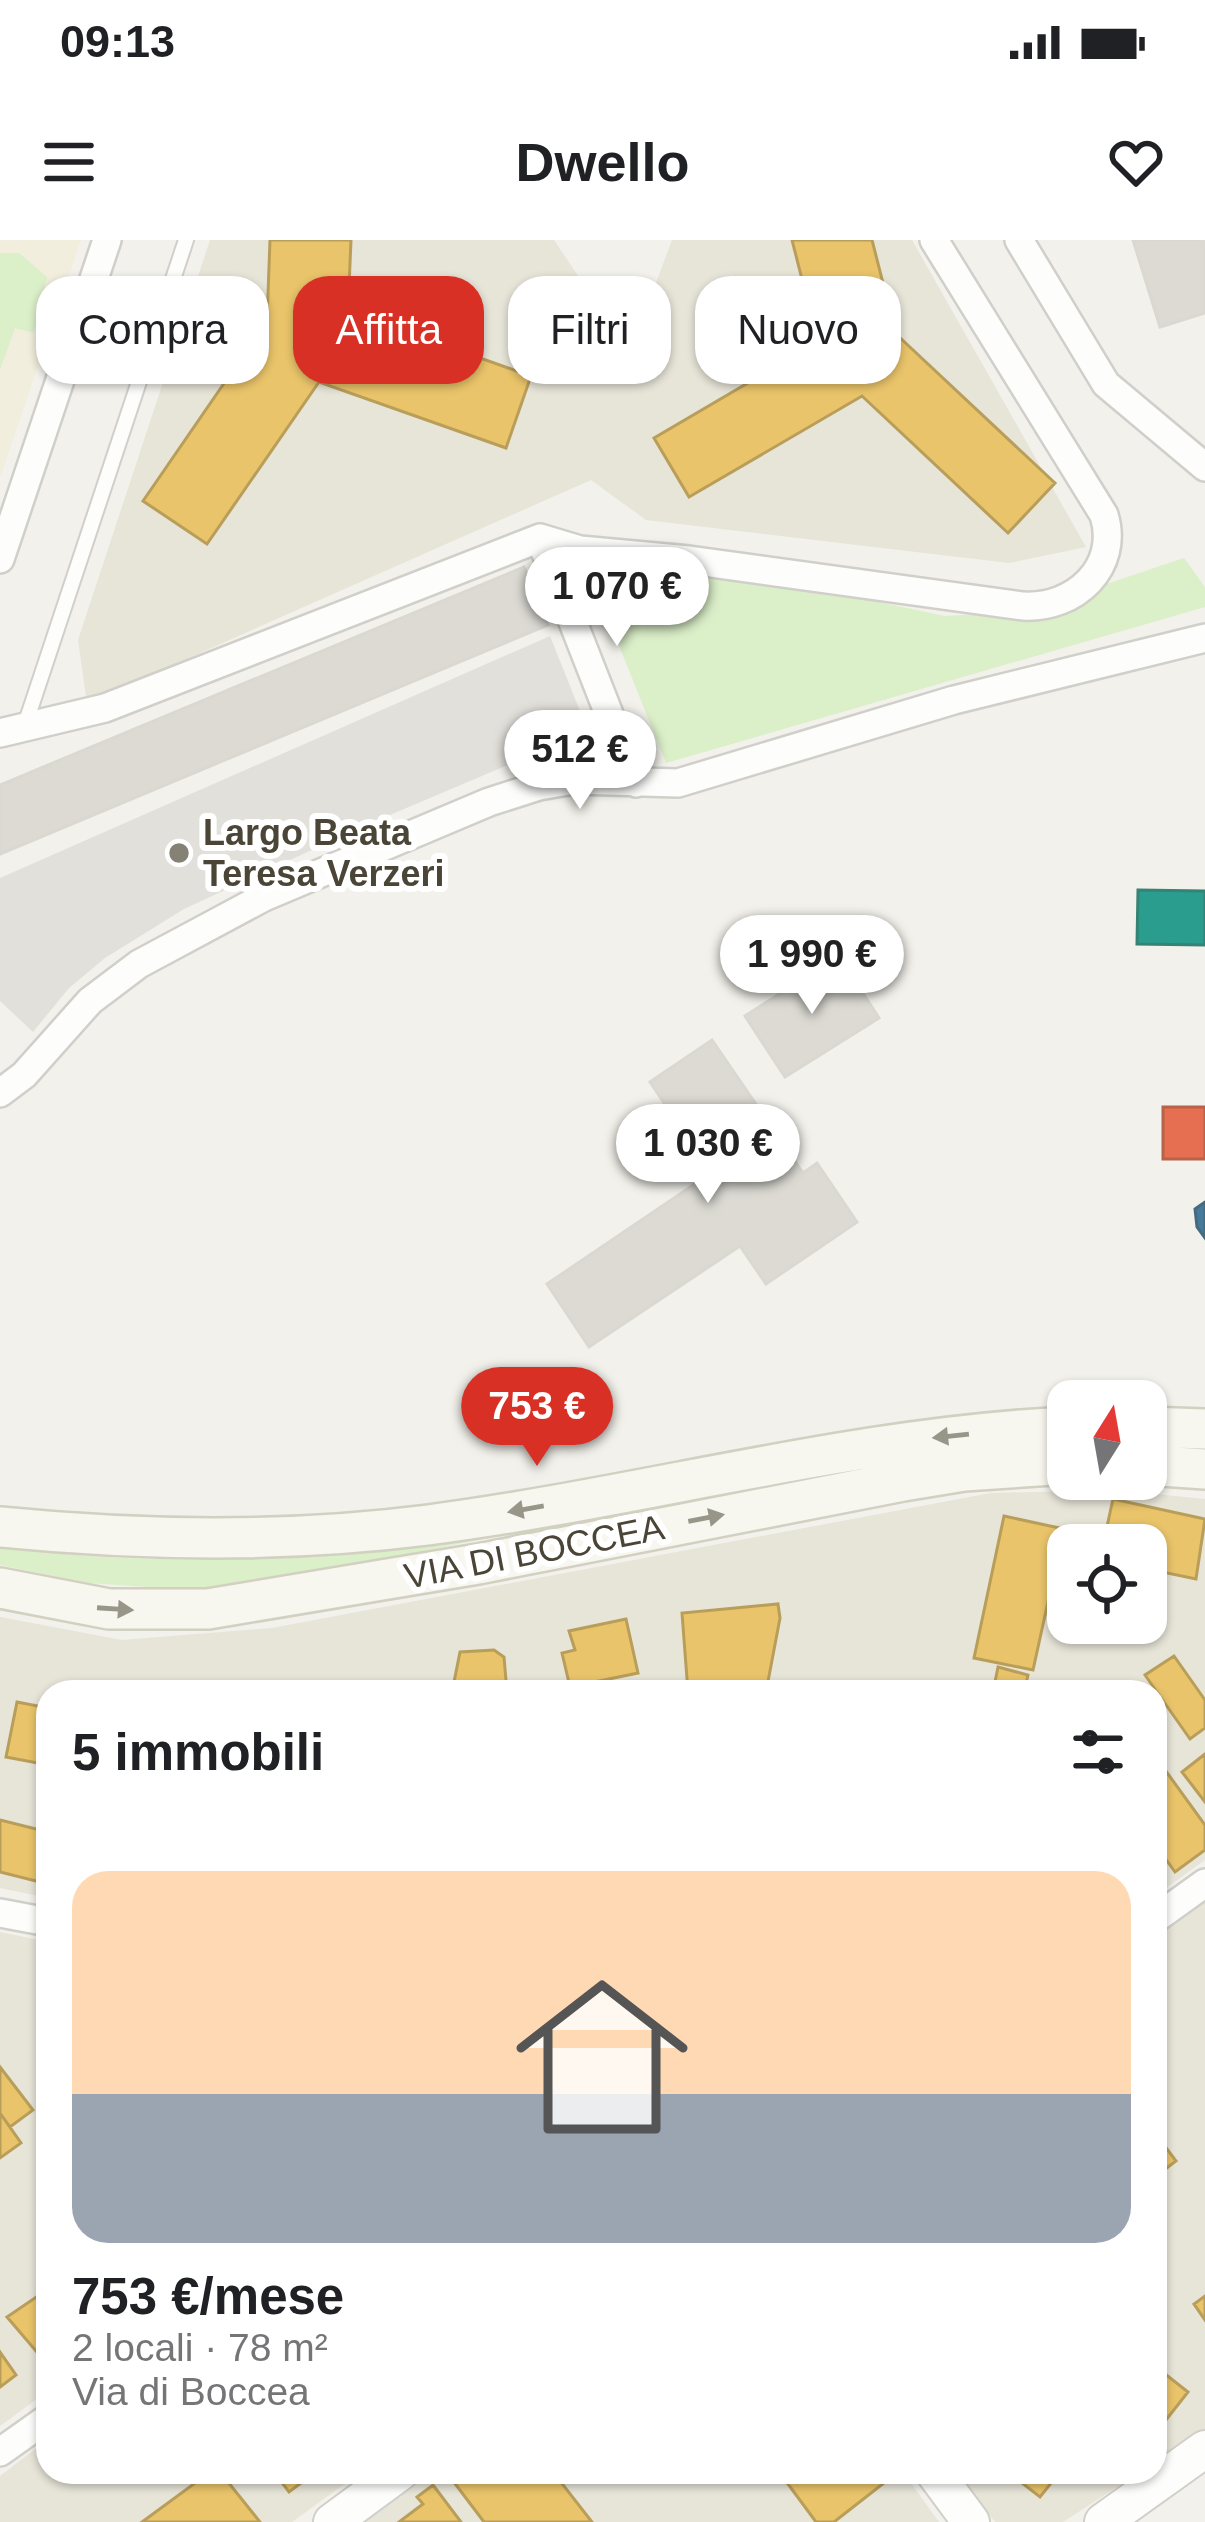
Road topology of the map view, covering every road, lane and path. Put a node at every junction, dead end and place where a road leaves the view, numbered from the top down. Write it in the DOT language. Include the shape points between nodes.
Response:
graph roads {
  1 [pos="107,240"];
  2 [pos="186,240"];
  3 [pos="934,240"];
  4 [pos="1019,240"];
  5 [pos="1205,467"];
  6 [pos="7,516"];
  7 [pos="540,538"];
  8 [pos="0,559"];
  9 [pos="1205,638"];
  10 [pos="12,731"];
  11 [pos="636,783"];
  12 [pos="0,1093"];
  13 [pos="1167,1427"];
  14 [pos="1047,1428"];
  15 [pos="1205,1429"];
  16 [pos="1047,1466"];
  17 [pos="1167,1466"];
  18 [pos="1205,1469"];
  19 [pos="0,1527"];
  20 [pos="0,1588"];
  21 [pos="1205,1883"];
  22 [pos="1167,1910"];
  23 [pos="0,1913"];
  24 [pos="36,1920"];
  25 [pos="36,2426"];
  26 [pos="1205,2449"];
  27 [pos="0,2452"];
  28 [pos="1167,2476"];
  29 [pos="384,2484"];
  30 [pos="943,2484"];
  31 [pos="1156,2484"];
  32 [pos="332,2522"];
  33 [pos="971,2522"];
  34 [pos="1103,2522"];
  1 -- 6 [label="street"];
  2 -- 10 [label="lane"];
  3 -- 7 [label="street" via="1104,515 1106,556 1080,589 1051,604 1023,606 580,550"];
  4 -- 5 [label="street" via="1106,384"];
  6 -- 8 [label="street"];
  7 -- 10 [label="street" via="105,708"];
  7 -- 11 [label="street"];
  9 -- 11 [label="street" via="954,700 694,779"];
  11 -- 12 [label="street" via="574,780 513,793 264,897 122,975"];
  13 -- 15 [label="main road"];
  14 -- 19 [label="main road, VIA DI BOCCEA, one-way" via="873,1447 387,1529 193,1538"];
  20 -- 16 [label="main road, VIA DI BOCCEA, one-way" via="109,1609 208,1609 903,1481"];
  17 -- 18 [label="main road"];
  21 -- 22 [label="street"];
  23 -- 24 [label="street"];
  25 -- 27 [label="street"];
  26 -- 28 [label="street"];
  29 -- 32 [label="street"];
  30 -- 33 [label="street"];
  31 -- 34 [label="street"];
}
